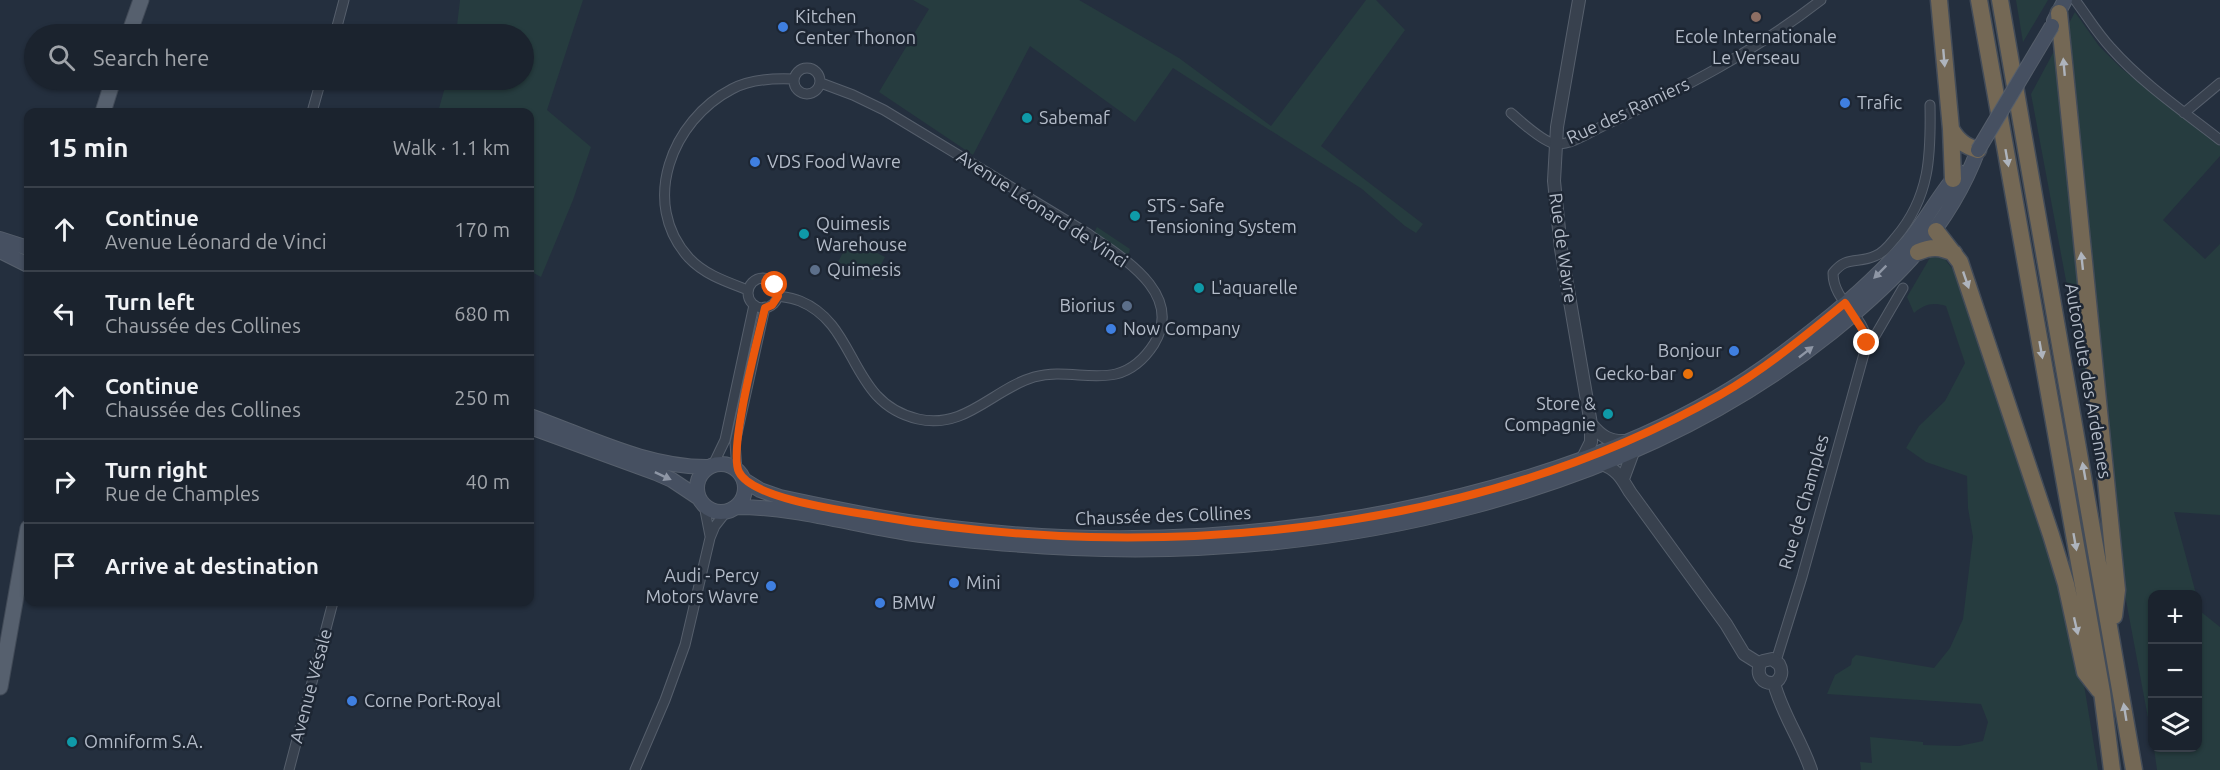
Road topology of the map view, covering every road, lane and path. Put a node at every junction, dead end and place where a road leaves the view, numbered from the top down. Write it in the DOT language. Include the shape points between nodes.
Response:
graph roads {
  1 [pos="141,0"];
  2 [pos="344,0"];
  3 [pos="1579,0"];
  4 [pos="1821,0"];
  5 [pos="1939,0"];
  6 [pos="1978,0"];
  7 [pos="2000,0"];
  8 [pos="2075,0"];
  9 [pos="2059,13"];
  10 [pos="133,24"];
  11 [pos="338,24"];
  12 [pos="794,80"];
  13 [pos="821,83"];
  14 [pos="2220,83"];
  15 [pos="110,90"];
  16 [pos="318,90"];
  17 [pos="1930,105"];
  18 [pos="104,108"];
  19 [pos="313,108"];
  20 [pos="1510,113"];
  21 [pos="2184,113"];
  22 [pos="1951,129"];
  23 [pos="2220,140"];
  24 [pos="1555,144"];
  25 [pos="1970,158"];
  26 [pos="1953,179"];
  27 [pos="1936,231"];
  28 [pos="0,239"];
  29 [pos="24,248"];
  30 [pos="0,251"];
  31 [pos="1918,252"];
  32 [pos="1954,253"];
  33 [pos="24,264"];
  34 [pos="1904,288"];
  35 [pos="748,290"];
  36 [pos="778,296"];
  37 [pos="754,305"];
  38 [pos="765,308"];
  39 [pos="1849,309"];
  40 [pos="1866,352"];
  41 [pos="534,417"];
  42 [pos="1591,424"];
  43 [pos="534,428"];
  44 [pos="1632,446"];
  45 [pos="1602,458"];
  46 [pos="1582,460"];
  47 [pos="711,466"];
  48 [pos="740,475"];
  49 [pos="1623,478"];
  50 [pos="701,502"];
  51 [pos="731,510"];
  52 [pos="710,538"];
  53 [pos="24,551"];
  54 [pos="332,606"];
  55 [pos="2112,632"];
  56 [pos="1776,661"];
  57 [pos="1760,664"];
  58 [pos="1774,683"];
  59 [pos="0,687"];
  60 [pos="2102,692"];
  61 [pos="289,770"];
  62 [pos="635,770"];
  63 [pos="1811,770"];
  64 [pos="2112,770"];
  65 [pos="2134,770"];
  1 -- 10 [label="main road"];
  2 -- 11 [label="street"];
  3 -- 24 [label="street, Rue de Wavre"];
  4 -- 24 [label="street, Rue des Ramiers" via="1772,37 1678,90 1574,139"];
  5 -- 22 [label="highway, one-way"];
  6 -- 60 [label="highway, one-way"];
  55 -- 7 [label="highway, Autoroute des Ardennes, one-way"];
  8 -- 21 [label="street" via="2112,50"];
  9 -- 25 [label="main road, bridge"];
  55 -- 9 [label="highway, one-way" via="2117,590"];
  12 -- 13 [label="street, Avenue Léonard de Vinci" via="796,88 806,95 816,91"];
  12 -- 13 [label="street, Avenue Léonard de Vinci" via="797,72 808,68 819,74"];
  12 -- 35 [label="street, Avenue Léonard de Vinci" via="775,78 732,88 688,125 677,141 669,165 664,190 666,213 688,258 705,272"];
  13 -- 36 [label="street, Avenue Léonard de Vinci" via="884,110 1094,238 1148,281 1158,298 1161,326 1148,353 1134,367 1116,374 1057,372 1036,377 1000,392 958,418 920,420 884,405 869,389 848,348 819,313 800,301"];
  14 -- 21 [label="street"];
  15 -- 18 [label="main road"];
  16 -- 19 [label="street"];
  17 -- 39 [label="street, Rue de Champles" via="1928,171 1907,224 1875,257 1846,261 1833,273 1834,287"];
  20 -- 24 [label="street"];
  21 -- 23 [label="street"];
  22 -- 25 [label="highway"];
  22 -- 26 [label="highway"];
  24 -- 42 [label="street, Rue de Wavre" via="1556,219"];
  25 -- 26 [label="main road"];
  25 -- 27 [label="main road" via="1936,216"];
  26 -- 39 [label="main road, one-way" via="1923,223"];
  27 -- 31 [label="main road"];
  27 -- 32 [label="highway"];
  28 -- 29 [label="main road"];
  30 -- 33 [label="main road"];
  31 -- 32 [label="highway" via="1931,247"];
  31 -- 39 [label="main road"];
  32 -- 60 [label="highway, one-way" via="2051,535 2085,672"];
  34 -- 40 [label="street, Rue de Champles"];
  35 -- 36 [label="street, Avenue Léonard de Vinci" via="756,280 766,278 775,285"];
  35 -- 37 [label="street"];
  36 -- 38 [label="street"];
  37 -- 38 [label="street"];
  37 -- 47 [label="street" via="725,440"];
  38 -- 48 [label="street" via="735,443"];
  39 -- 40 [label="street, Rue de Champles" via="1866,335"];
  39 -- 44 [label="main road, Chaussée des Collines" via="1798,358 1758,386 1726,405"];
  40 -- 56 [label="street, Rue de Champles"];
  41 -- 47 [label="main road" via="666,464"];
  42 -- 44 [label="street" via="1603,437"];
  42 -- 46 [label="street, Rue de Wavre" via="1591,442"];
  43 -- 50 [label="main road, one-way" via="656,473"];
  44 -- 45 [label="main road, Chaussée des Collines"];
  44 -- 49 [label="street"];
  45 -- 46 [label="main road, Chaussée des Collines"];
  45 -- 49 [label="street"];
  45 -- 51 [label="main road, Chaussée des Collines" via="1521,492 1407,521 1282,541 1203,548 1072,548 968,541 775,508"];
  46 -- 48 [label="main road, Chaussée des Collines" via="1445,501 1345,521 1205,536 1083,538 976,530 861,514 780,497 760,490"];
  47 -- 48 [label="main road" via="726,464"];
  47 -- 50 [label="main road" via="697,484"];
  48 -- 51 [label="main road" via="744,495"];
  49 -- 57 [label="street" via="1744,654"];
  50 -- 51 [label="main road" via="718,512"];
  50 -- 52 [label="street"];
  51 -- 52 [label="street" via="715,526"];
  52 -- 62 [label="street" via="685,645"];
  53 -- 59 [label="main road"];
  54 -- 61 [label="street, Avenue Vésale"];
  65 -- 55 [label="highway, Autoroute des Ardennes, one-way"];
  56 -- 57 [label="street" via="1767,659"];
  56 -- 58 [label="street, Rue de Champles" via="1782,669"];
  57 -- 58 [label="street" via="1761,679"];
  58 -- 63 [label="street"];
  60 -- 64 [label="highway"];
}
